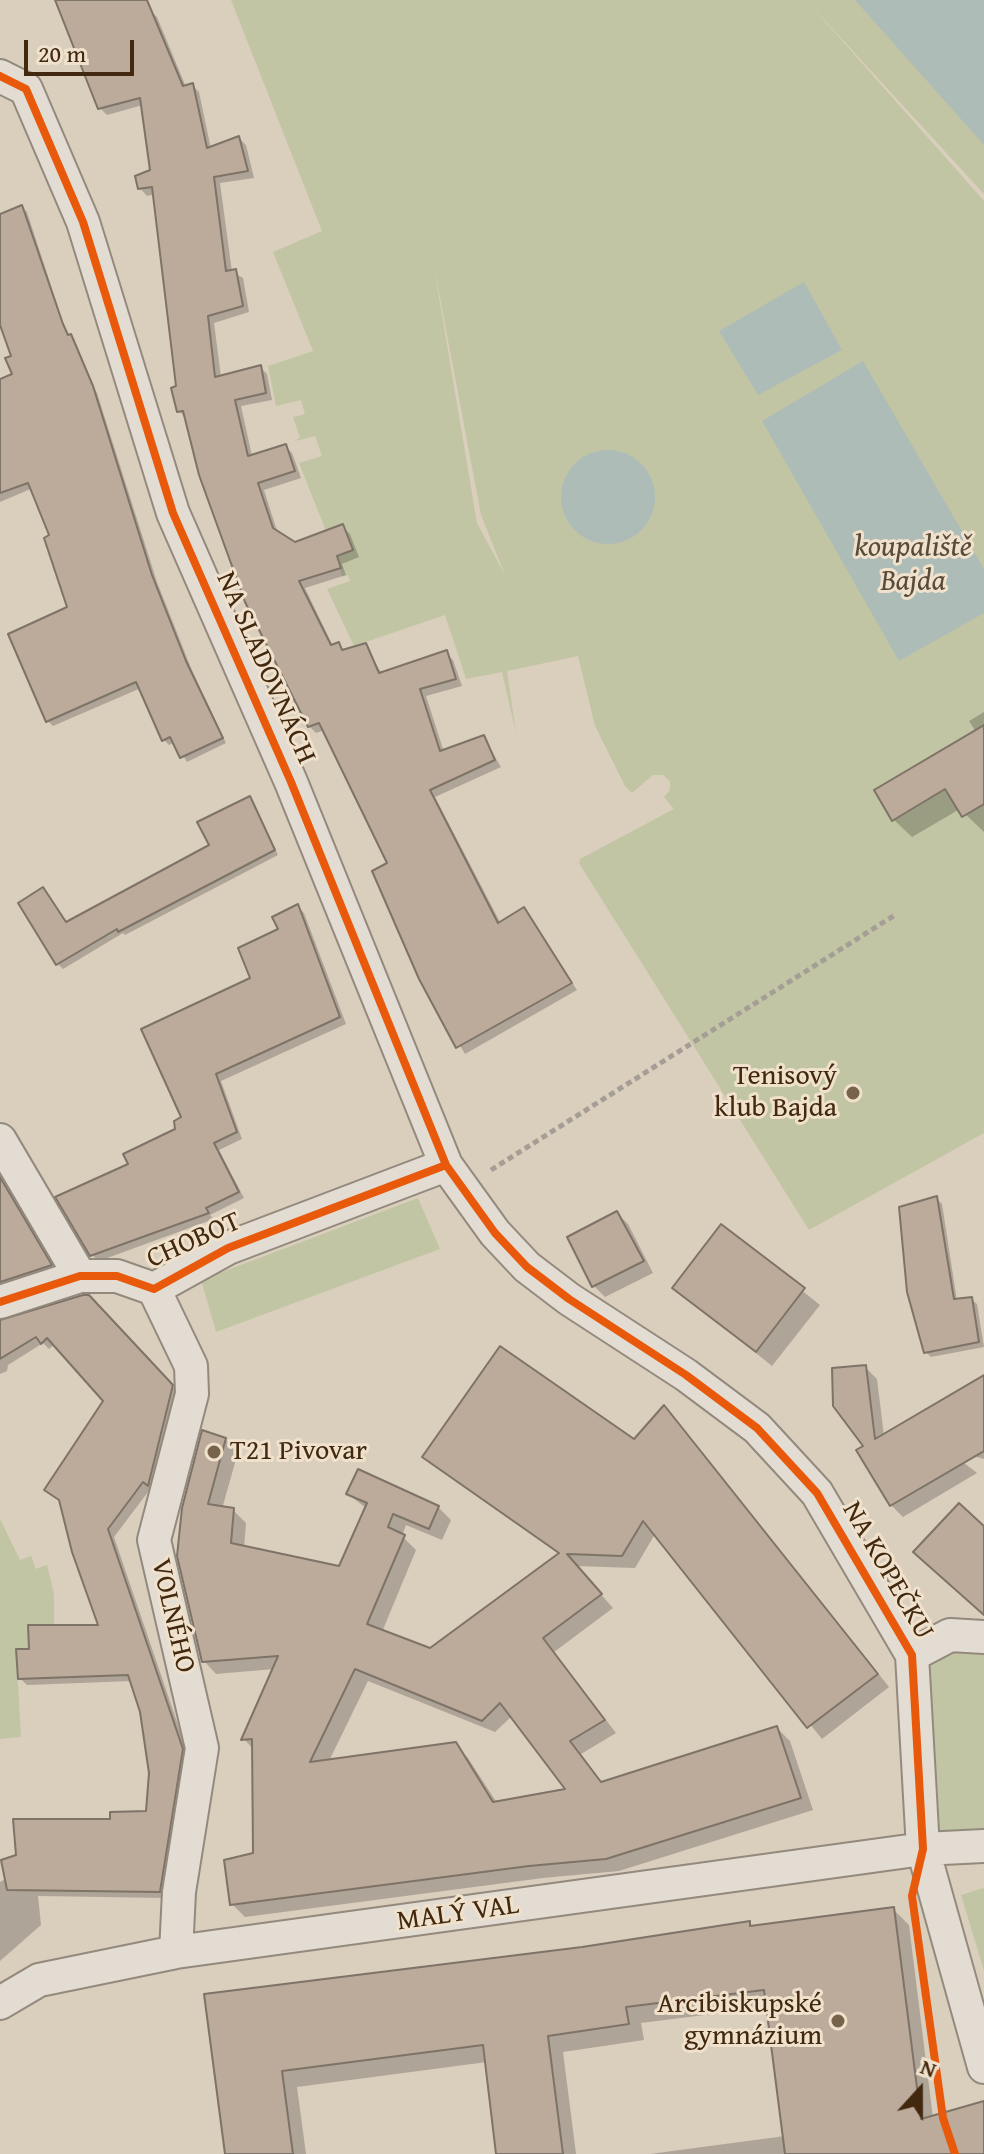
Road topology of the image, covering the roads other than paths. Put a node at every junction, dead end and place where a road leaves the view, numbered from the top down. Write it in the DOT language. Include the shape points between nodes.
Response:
graph roads {
  1 [pos="0,76"];
  2 [pos="0,1140"];
  3 [pos="455,1177"];
  4 [pos="527,1267"];
  5 [pos="80,1276"];
  6 [pos="154,1289"];
  7 [pos="0,1302"];
  8 [pos="984,1637"];
  9 [pos="912,1655"];
  10 [pos="984,1846"];
  11 [pos="923,1849"];
  12 [pos="176,1952"];
  13 [pos="0,2003"];
  14 [pos="984,2067"];
  1 -- 3 [label="street, NA SLADOVNÁCH" via="26,89 83,222 173,513"];
  2 -- 5 [label="street"];
  3 -- 4 [label="street, NA SLADOVNÁCH"];
  3 -- 6 [label="street, CHOBOT" via="228,1248"];
  4 -- 9 [label="street, NA KOPEČKU" via="757,1428 817,1493"];
  5 -- 6 [label="street, CHOBOT" via="117,1276"];
  5 -- 7 [label="street, CHOBOT"];
  6 -- 12 [label="street, VOLNÉHO" via="191,1366 192,1394 154,1540 202,1748 179,1892"];
  8 -- 9 [label="street, NA KOPEČKU" via="950,1635"];
  9 -- 11 [label="street, NA KOPEČKU"];
  10 -- 11 [label="street"];
  11 -- 12 [label="street, MALÝ VAL"];
  11 -- 14 [label="street, NA KOPEČKU"];
  12 -- 13 [label="street, MALÝ VAL" via="39,1980"];
}
